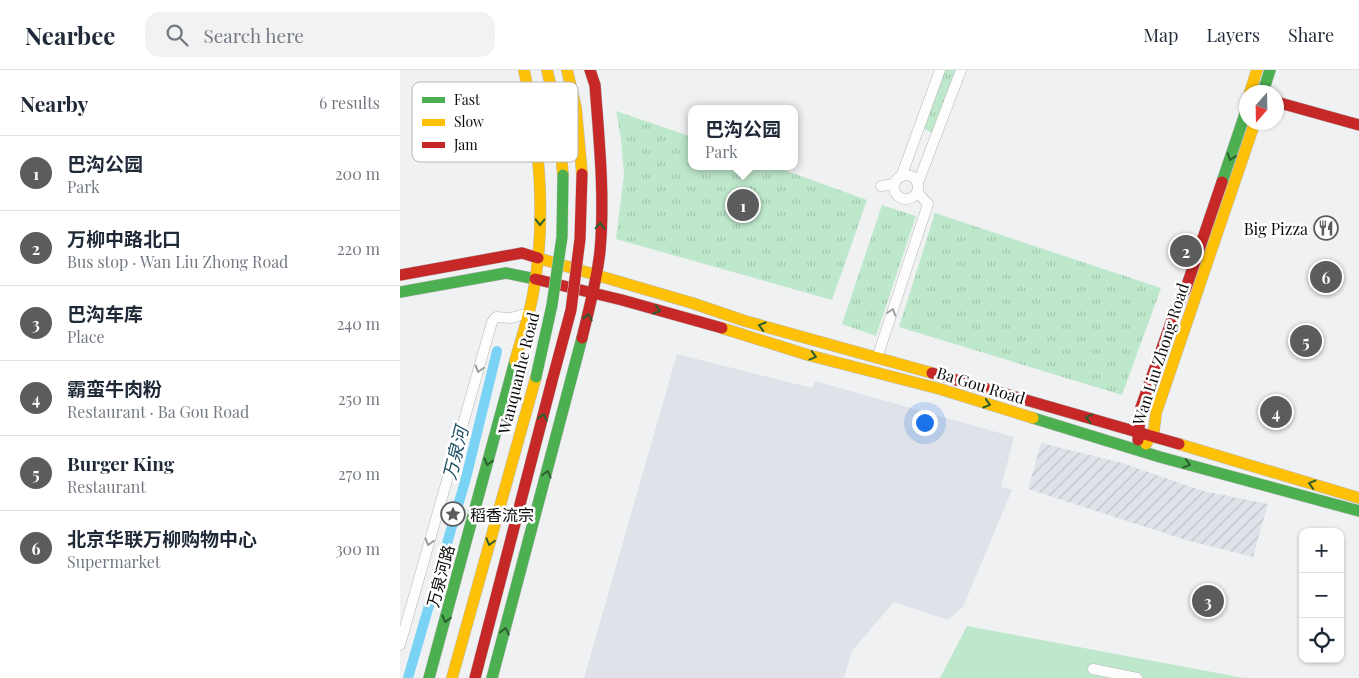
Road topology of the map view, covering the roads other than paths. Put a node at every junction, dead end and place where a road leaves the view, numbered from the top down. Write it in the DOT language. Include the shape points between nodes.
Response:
graph roads {
  1 [pos="590,70"];
  2 [pos="600,70"];
  3 [pos="940,70"];
  4 [pos="961,70"];
  5 [pos="1257,70"];
  6 [pos="1270,70"];
  7 [pos="595,85"];
  8 [pos="1251,85"];
  9 [pos="1267,85"];
  10 [pos="1284,104"];
  11 [pos="1359,125"];
  12 [pos="578,130"];
  13 [pos="1240,130"];
  14 [pos="1252,130"];
  15 [pos="917,134"];
  16 [pos="934,141"];
  17 [pos="537,162"];
  18 [pos="562,162"];
  19 [pos="898,180"];
  20 [pos="881,186"];
  21 [pos="918,188"];
  22 [pos="602,194"];
  23 [pos="540,197"];
  24 [pos="538,258"];
  25 [pos="569,267"];
  26 [pos="400,274"];
  27 [pos="596,275"];
  28 [pos="535,279"];
  29 [pos="566,287"];
  30 [pos="400,292"];
  31 [pos="593,293"];
  32 [pos="528,313"];
  33 [pos="582,344"];
  34 [pos="518,355"];
  35 [pos="877,358"];
  36 [pos="574,372"];
  37 [pos="1136,431"];
  38 [pos="1152,436"];
  39 [pos="1140,451"];
  40 [pos="1359,498"];
  41 [pos="1359,511"];
  42 [pos="492,617"];
  43 [pos="400,645"];
  44 [pos="1093,669"];
  45 [pos="429,678"];
  46 [pos="452,678"];
  47 [pos="475,678"];
  48 [pos="487,678"];
  49 [pos="492,678"];
  50 [pos="1137,678"];
  1 -- 7 [label="main road"];
  2 -- 7 [label="main road"];
  3 -- 15 [label="street"];
  4 -- 16 [label="street"];
  5 -- 8 [label="main road"];
  6 -- 9 [label="main road"];
  7 -- 22 [label="main road"];
  10 -- 11 [label="main road"];
  42 -- 12 [label="main road, one-way, bridge" via="571,310 580,239 582,174"];
  13 -- 37 [label="main road, Wan Liu Zhong Road, one-way" via="1186,288 1141,407"];
  14 -- 38 [label="main road, Wan Liu Zhong Road" via="1156,413"];
  15 -- 16 [label="street"];
  15 -- 19 [label="street"];
  16 -- 21 [label="street"];
  17 -- 23 [label="main road"];
  18 -- 46 [label="main road, Wanquanhe Road, one-way, bridge" via="562,237 552,306 536,377"];
  19 -- 20 [label="street"];
  19 -- 21 [label="street" via="910,176"];
  19 -- 21 [label="street" via="897,195 905,200 913,198"];
  35 -- 21 [label="street, one-way" via="928,204"];
  22 -- 23 [label="main road"];
  27 -- 22 [label="main road, one-way"];
  23 -- 24 [label="main road, one-way"];
  23 -- 25 [label="main road" via="572,212"];
  24 -- 25 [label="main road, Ba Gou Road"];
  24 -- 26 [label="main road, Ba Gou Road" via="522,253"];
  24 -- 28 [label="main road, 万泉河路"];
  25 -- 27 [label="main road, Ba Gou Road"];
  25 -- 29 [label="main road"];
  27 -- 31 [label="main road"];
  35 -- 27 [label="main road, Ba Gou Road, one-way" via="745,322"];
  28 -- 29 [label="main road, Ba Gou Road"];
  28 -- 30 [label="main road, Ba Gou Road" via="506,273"];
  28 -- 32 [label="main road, 万泉河路"];
  29 -- 31 [label="main road, Ba Gou Road"];
  29 -- 33 [label="main road" via="559,324"];
  33 -- 31 [label="main road, one-way"];
  31 -- 39 [label="main road, Ba Gou Road, one-way" via="940,389"];
  32 -- 34 [label="main road, 万泉河路"];
  32 -- 43 [label="street, one-way" via="511,318 496,317 492,322"];
  33 -- 36 [label="main road"];
  34 -- 36 [label="main road"];
  34 -- 45 [label="main road, 万泉河路, one-way"];
  37 -- 35 [label="main road, Ba Gou Road, one-way"];
  49 -- 36 [label="main road, one-way"];
  37 -- 38 [label="main road, Ba Gou Road"];
  37 -- 39 [label="main road, Wan Liu Zhong Road"];
  38 -- 39 [label="main road, Wan Liu Zhong Road"];
  40 -- 38 [label="main road, Ba Gou Road, one-way"];
  39 -- 41 [label="main road, Ba Gou Road, one-way"];
  42 -- 47 [label="main road"];
  42 -- 48 [label="main road"];
  44 -- 50 [label="street"];
}
